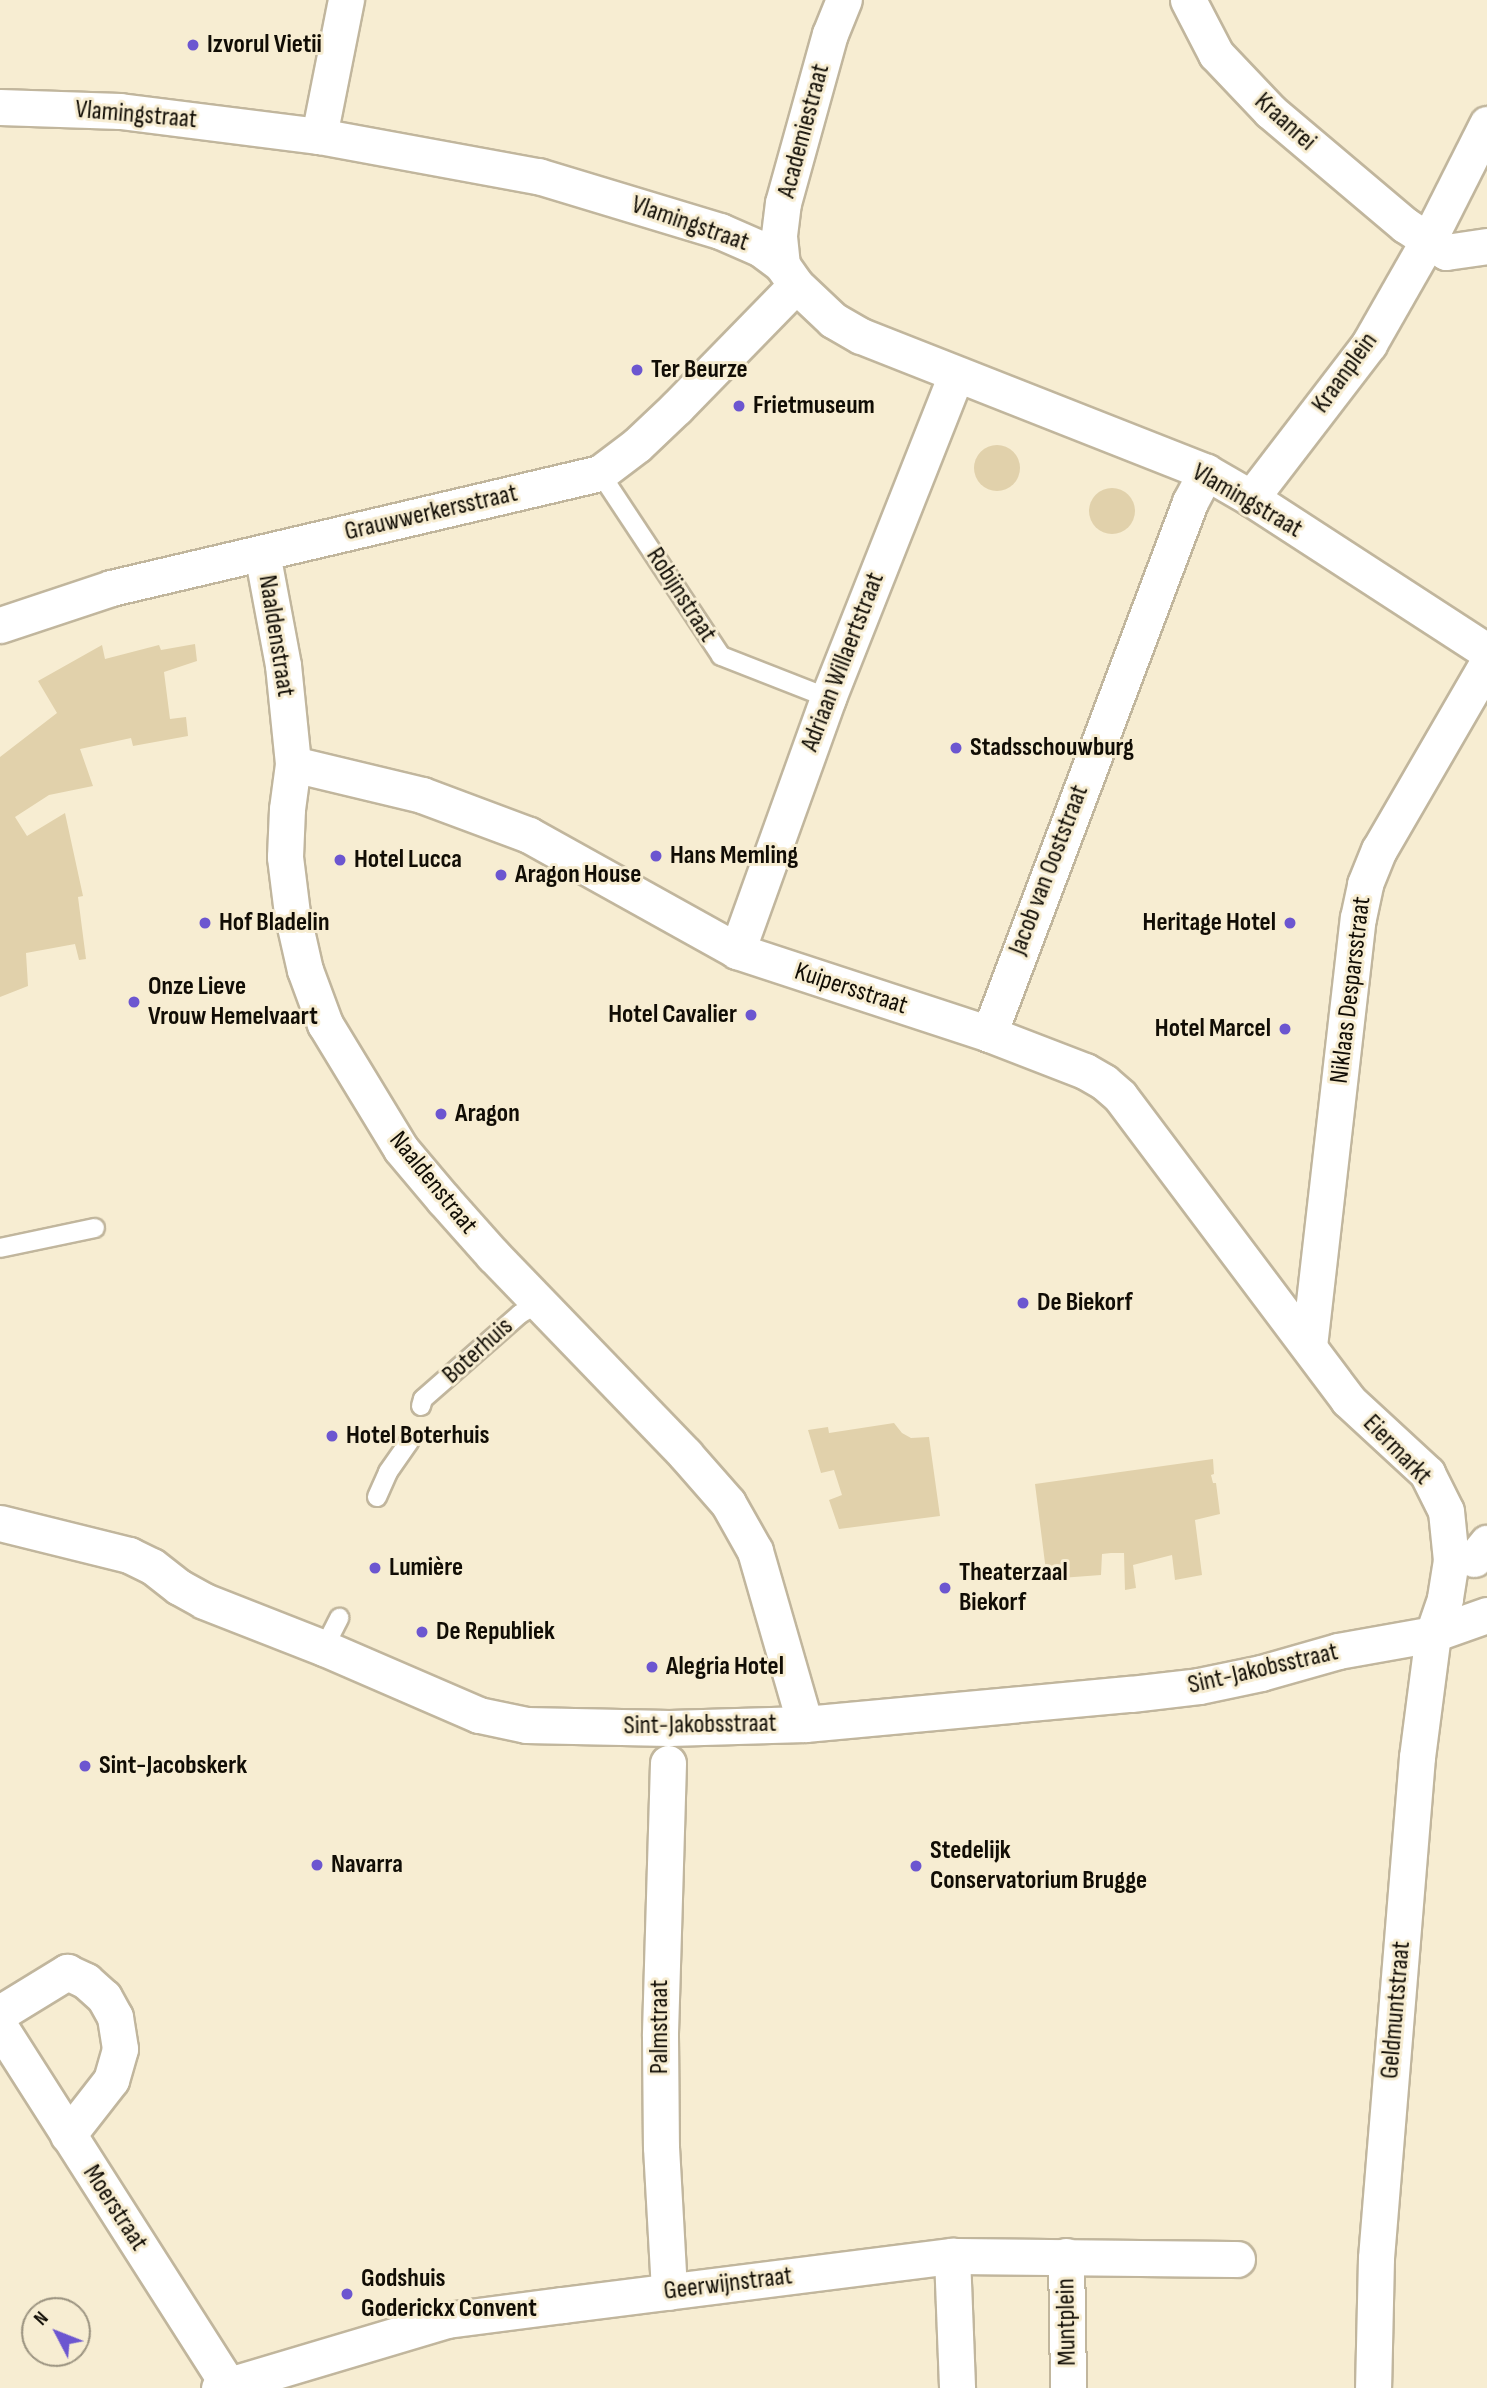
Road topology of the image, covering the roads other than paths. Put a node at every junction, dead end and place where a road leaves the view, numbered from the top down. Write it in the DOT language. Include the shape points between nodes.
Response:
graph roads {
  1 [pos="346,0"];
  2 [pos="844,0"];
  3 [pos="1188,0"];
  4 [pos="0,107"];
  5 [pos="1487,124"];
  6 [pos="319,136"];
  7 [pos="1416,233"];
  8 [pos="1487,246"];
  9 [pos="789,275"];
  10 [pos="956,376"];
  11 [pos="1206,472"];
  12 [pos="600,473"];
  13 [pos="1251,498"];
  14 [pos="262,553"];
  15 [pos="0,625"];
  16 [pos="1487,651"];
  17 [pos="1487,664"];
  18 [pos="828,698"];
  19 [pos="293,764"];
  20 [pos="737,951"];
  21 [pos="989,1034"];
  22 [pos="94,1228"];
  23 [pos="0,1248"];
  24 [pos="541,1302"];
  25 [pos="1309,1346"];
  26 [pos="421,1406"];
  27 [pos="409,1442"];
  28 [pos="377,1497"];
  29 [pos="0,1523"];
  30 [pos="1487,1615"];
  31 [pos="1433,1634"];
  32 [pos="805,1724"];
  33 [pos="668,1763"];
  34 [pos="0,2013"];
  35 [pos="0,2027"];
  36 [pos="68,2135"];
  37 [pos="952,2256"];
  38 [pos="1066,2256"];
  39 [pos="1237,2259"];
  40 [pos="669,2292"];
  41 [pos="226,2387"];
  42 [pos="957,2388"];
  43 [pos="1068,2388"];
  44 [pos="1373,2388"];
  1 -- 6 [label="street"];
  2 -- 9 [label="street, Academiestraat" via="830,34 783,203 779,235"];
  3 -- 7 [label="street, Kraanrei" via="1216,54 1270,111"];
  4 -- 6 [label="street, Vlamingstraat" via="120,111"];
  5 -- 7 [label="street, Kraanplein" via="1459,178"];
  6 -- 9 [label="street, Vlamingstraat" via="538,176 720,231 761,249"];
  7 -- 8 [label="street" via="1446,252"];
  7 -- 13 [label="street, Kraanplein" via="1369,344"];
  9 -- 10 [label="street, Vlamingstraat" via="833,320"];
  9 -- 12 [label="street, Grauwwerkersstraat" via="677,407"];
  10 -- 11 [label="street, Vlamingstraat"];
  10 -- 18 [label="street, Adriaan Willaertstraat"];
  11 -- 13 [label="street, Vlamingstraat"];
  11 -- 21 [label="street, Jacob van Ooststraat" via="1190,502"];
  12 -- 14 [label="street, Grauwwerkersstraat"];
  12 -- 18 [label="lane, Robijnstraat" via="721,656"];
  13 -- 16 [label="street, Vlamingstraat"];
  14 -- 15 [label="street, Grauwwerkersstraat" via="111,588"];
  14 -- 19 [label="street, Naaldenstraat" via="283,665"];
  17 -- 25 [label="street, Niklaas Desparsstraat" via="1379,850 1365,884"];
  18 -- 20 [label="street, Adriaan Willaertstraat"];
  19 -- 20 [label="street, Kuipersstraat" via="422,795 529,835"];
  19 -- 24 [label="street, Naaldenstraat" via="285,857 292,913 325,1024 401,1149 493,1255"];
  20 -- 21 [label="street, Kuipersstraat"];
  21 -- 25 [label="street, Kuipersstraat" via="1085,1071 1120,1096"];
  22 -- 23 [label="lane"];
  24 -- 26 [label="lane, Boterhuis" via="520,1314 423,1399"];
  24 -- 32 [label="street, Naaldenstraat" via="710,1480 744,1528 764,1580"];
  25 -- 31 [label="street, Eiermarkt" via="1348,1399 1427,1473 1446,1511 1451,1560"];
  27 -- 28 [label="lane"];
  29 -- 32 [label="street, Sint-Jakobsstraat" via="129,1555 204,1601 331,1633 479,1715 526,1724 669,1728"];
  30 -- 31 [label="street"];
  31 -- 32 [label="street, Sint-Jakobsstraat" via="1338,1651 1199,1686"];
  31 -- 44 [label="street, Geldmuntstraat" via="1398,1976 1376,2258"];
  33 -- 40 [label="street, Palmstraat" via="660,2036"];
  34 -- 36 [label="street" via="66,1972 104,1997 115,2017 120,2049 111,2080"];
  35 -- 36 [label="street, Moerstraat"];
  36 -- 41 [label="street, Moerstraat"];
  37 -- 38 [label="street, Geerwijnstraat"];
  37 -- 40 [label="street, Geerwijnstraat"];
  37 -- 42 [label="street"];
  38 -- 39 [label="street, Geerwijnstraat"];
  38 -- 43 [label="street, Muntplein"];
  40 -- 41 [label="street, Geerwijnstraat" via="447,2320"];
}
